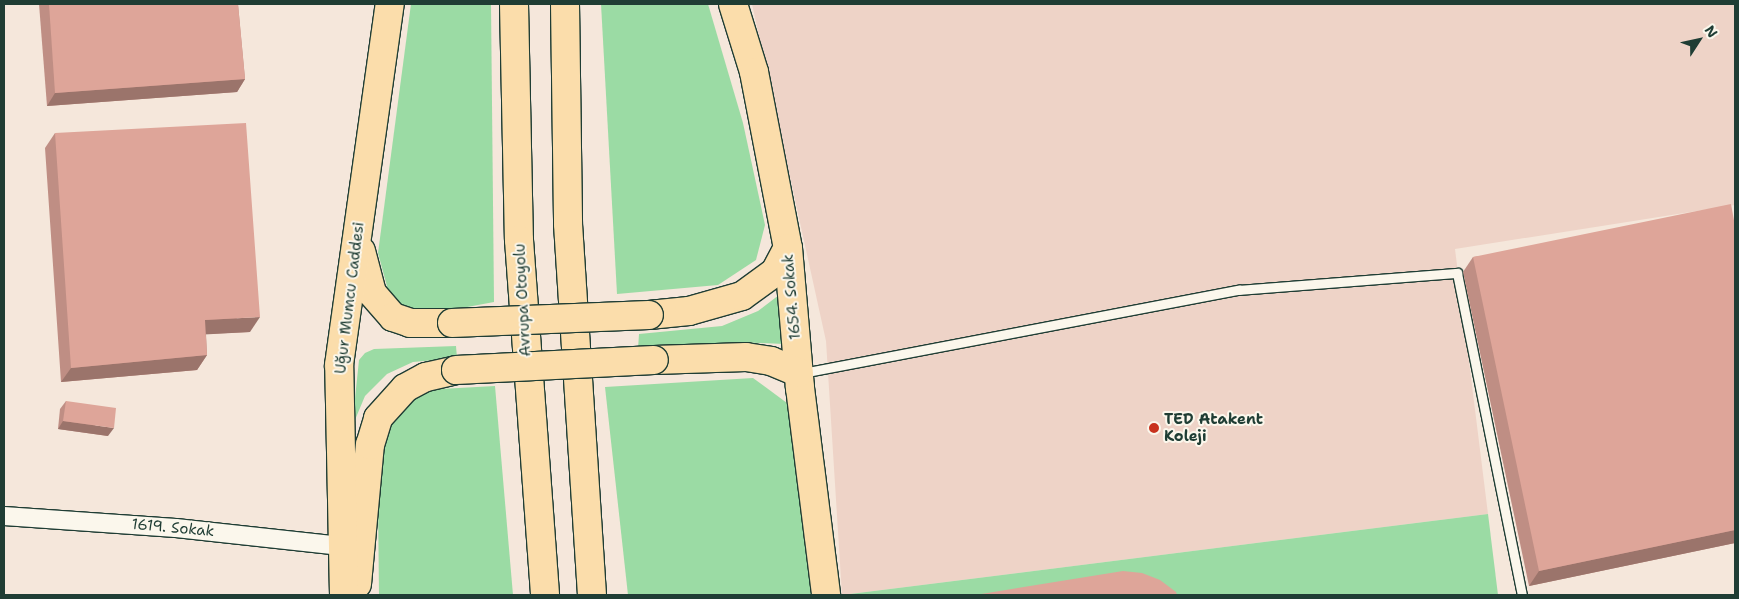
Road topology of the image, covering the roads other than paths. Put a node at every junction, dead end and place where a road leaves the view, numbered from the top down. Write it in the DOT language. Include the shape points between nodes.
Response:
graph roads {
  1 [pos="390,4"];
  2 [pos="514,4"];
  3 [pos="565,4"];
  4 [pos="733,4"];
  5 [pos="358,235"];
  6 [pos="788,248"];
  7 [pos="799,373"];
  8 [pos="4,516"];
  9 [pos="341,546"];
  10 [pos="344,595"];
  11 [pos="355,595"];
  12 [pos="545,595"];
  13 [pos="592,595"];
  14 [pos="826,595"];
  15 [pos="1522,595"];
  1 -- 5 [label="main road, Uğur Mumcu Caddesi"];
  2 -- 12 [label="main road, Avrupa Otoyolu" via="520,250"];
  3 -- 13 [label="main road" via="568,224"];
  4 -- 6 [label="main road, 1654. Sokak" via="754,72"];
  5 -- 6 [label="main road, bridge" via="369,286 388,313 410,323 689,311 742,296 775,272"];
  5 -- 9 [label="main road, Uğur Mumcu Caddesi" via="339,365"];
  6 -- 7 [label="main road, 1654. Sokak"];
  7 -- 11 [label="main road, bridge" via="771,361 746,357 456,370 426,377 405,388 378,418 370,445"];
  7 -- 14 [label="main road, 1654. Sokak"];
  7 -- 15 [label="lane" via="1238,290 1457,273"];
  8 -- 9 [label="street, 1619. Sokak" via="176,528"];
  9 -- 10 [label="main road, Uğur Mumcu Caddesi"];
}
